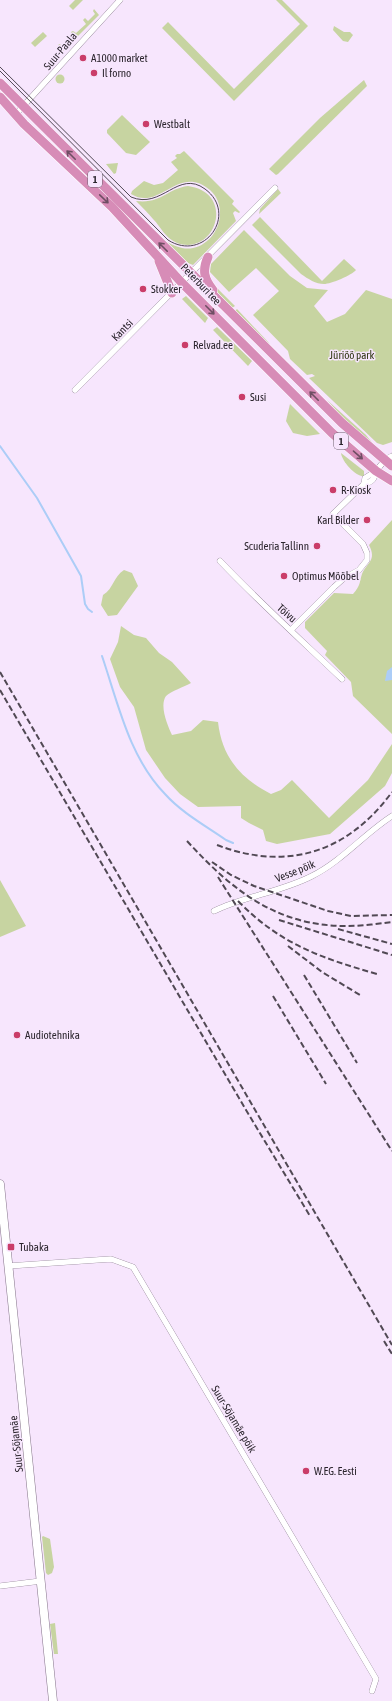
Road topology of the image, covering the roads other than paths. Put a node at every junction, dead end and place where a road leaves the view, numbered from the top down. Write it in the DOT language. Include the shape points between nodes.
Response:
graph roads {
  1 [pos="120,0"];
  2 [pos="0,83"];
  3 [pos="0,97"];
  4 [pos="23,106"];
  5 [pos="16,114"];
  6 [pos="275,188"];
  7 [pos="154,251"];
  8 [pos="208,257"];
  9 [pos="190,274"];
  10 [pos="182,283"];
  11 [pos="172,293"];
  12 [pos="231,313"];
  13 [pos="75,390"];
  14 [pos="390,460"];
  15 [pos="376,471"];
  16 [pos="392,481"];
  17 [pos="220,561"];
  18 [pos="291,630"];
  19 [pos="342,679"];
  20 [pos="392,816"];
  21 [pos="214,911"];
  22 [pos="0,1184"];
  23 [pos="8,1266"];
  24 [pos="41,1581"];
  25 [pos="0,1586"];
  26 [pos="372,1691"];
  27 [pos="53,1701"];
  1 -- 4 [label="street, Suur-Paala"];
  2 -- 4 [label="highway, Peterburi tee / 1"];
  3 -- 5 [label="highway, Peterburi tee / 1"];
  4 -- 5 [label="street, Suur-Paala"];
  9 -- 4 [label="highway, Peterburi tee / 1, one-way"];
  5 -- 7 [label="highway, Peterburi tee / 1, one-way"];
  6 -- 8 [label="street, Kantsi"];
  7 -- 10 [label="highway, Peterburi tee / 1"];
  7 -- 11 [label="highway"];
  8 -- 9 [label="street, Kantsi"];
  8 -- 12 [label="highway" via="204,268 206,282"];
  9 -- 10 [label="street, Kantsi"];
  9 -- 12 [label="highway, Peterburi tee / 1"];
  10 -- 11 [label="street, Kantsi"];
  10 -- 15 [label="highway, Peterburi tee / 1, one-way" via="332,433"];
  11 -- 13 [label="street, Kantsi"];
  14 -- 12 [label="highway, Peterburi tee / 1, one-way" via="342,423"];
  14 -- 15 [label="street"];
  15 -- 16 [label="highway, Peterburi tee / 1"];
  15 -- 18 [label="street" via="365,478 364,484 333,514 363,544 367,560 364,565 343,579"];
  17 -- 18 [label="street, Tõivu" via="259,602"];
  18 -- 19 [label="street, Tõivu"];
  20 -- 21 [label="street, Vesse põik" via="329,866 311,877"];
  22 -- 23 [label="main road, Suur-Sõjamäe"];
  23 -- 24 [label="main road, Suur-Sõjamäe"];
  23 -- 26 [label="street, Suur-Sõjamäe põik" via="111,1259 133,1267 376,1679"];
  24 -- 25 [label="street"];
  24 -- 27 [label="main road, Suur-Sõjamäe"];
}
